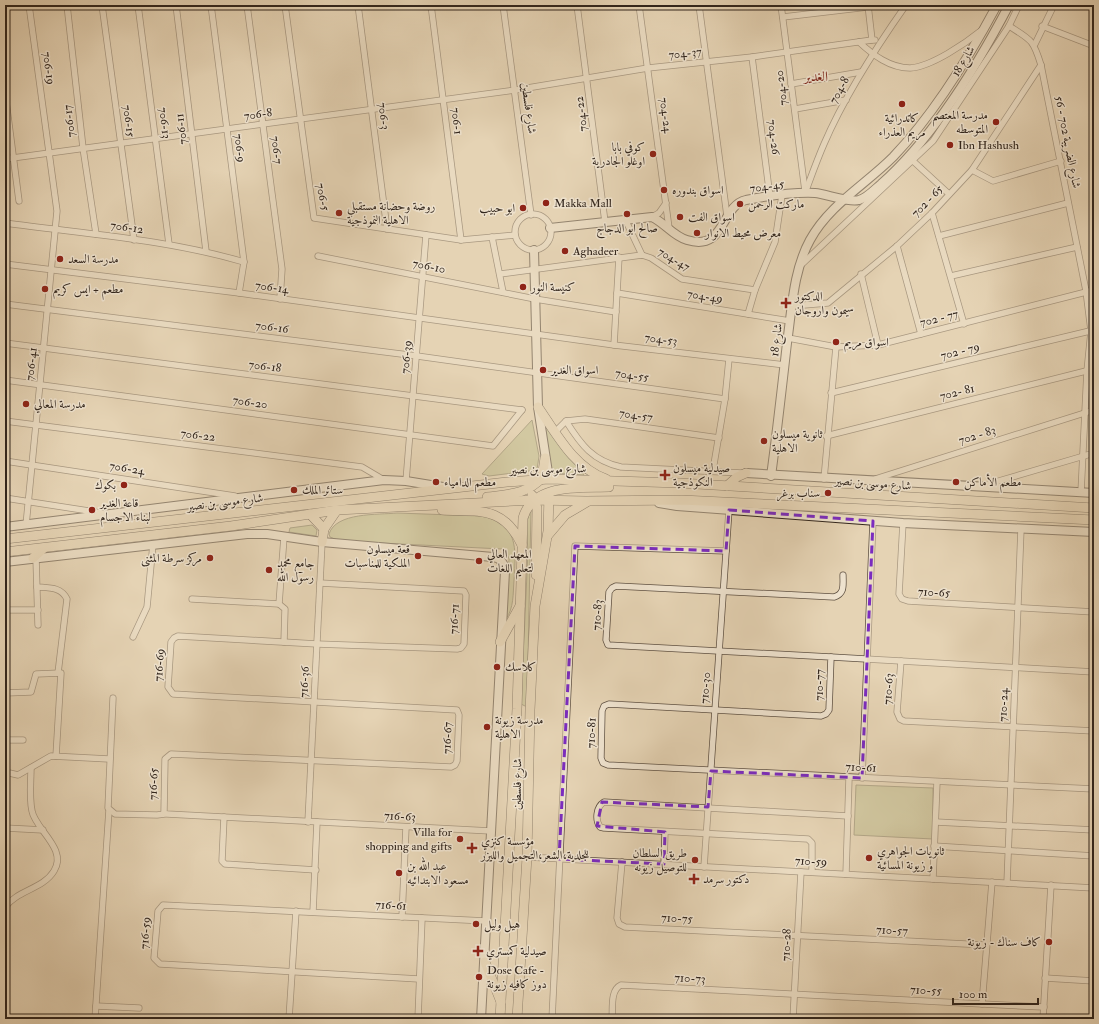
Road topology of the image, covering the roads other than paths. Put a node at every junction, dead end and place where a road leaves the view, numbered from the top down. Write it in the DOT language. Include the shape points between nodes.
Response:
graph roads {
  1 [pos="29,5"];
  2 [pos="66,5"];
  3 [pos="102,5"];
  4 [pos="138,5"];
  5 [pos="176,5"];
  6 [pos="211,5"];
  7 [pos="247,5"];
  8 [pos="284,5"];
  9 [pos="358,5"];
  10 [pos="431,5"];
  11 [pos="503,5"];
  12 [pos="577,5"];
  13 [pos="639,5"];
  14 [pos="699,5"];
  15 [pos="781,5"];
  16 [pos="906,5"];
  17 [pos="996,5"];
  18 [pos="1009,5"];
  19 [pos="1019,5"];
  20 [pos="1054,5"];
  21 [pos="868,6"];
  22 [pos="783,17"];
  23 [pos="1009,26"];
  24 [pos="1042,26"];
  25 [pos="983,29"];
  26 [pos="872,40"];
  27 [pos="882,40"];
  28 [pos="859,42"];
  29 [pos="1035,44"];
  30 [pos="1094,46"];
  31 [pos="788,51"];
  32 [pos="872,55"];
  33 [pos="752,57"];
  34 [pos="706,62"];
  35 [pos="1041,65"];
  36 [pos="648,68"];
  37 [pos="861,72"];
  38 [pos="588,79"];
  39 [pos="791,84"];
  40 [pos="515,90"];
  41 [pos="5,93"];
  42 [pos="443,100"];
  43 [pos="846,100"];
  44 [pos="372,110"];
  45 [pos="795,110"];
  46 [pos="300,119"];
  47 [pos="263,124"];
  48 [pos="226,129"];
  49 [pos="192,134"];
  50 [pos="156,139"];
  51 [pos="121,143"];
  52 [pos="83,148"];
  53 [pos="920,148"];
  54 [pos="49,153"];
  55 [pos="14,158"];
  56 [pos="5,159"];
  57 [pos="913,161"];
  58 [pos="1061,162"];
  59 [pos="972,170"];
  60 [pos="805,193"];
  61 [pos="949,194"];
  62 [pos="782,196"];
  63 [pos="770,197"];
  64 [pos="845,199"];
  65 [pos="19,201"];
  66 [pos="666,203"];
  67 [pos="1068,203"];
  68 [pos="932,213"];
  69 [pos="531,214"];
  70 [pos="727,216"];
  71 [pos="652,217"];
  72 [pos="625,219"];
  73 [pos="604,222"];
  74 [pos="5,223"];
  75 [pos="550,228"];
  76 [pos="670,228"];
  77 [pos="386,229"];
  78 [pos="56,230"];
  79 [pos="96,234"];
  80 [pos="426,235"];
  81 [pos="515,235"];
  82 [pos="939,236"];
  83 [pos="492,237"];
  84 [pos="134,240"];
  85 [pos="461,240"];
  86 [pos="169,244"];
  87 [pos="897,246"];
  88 [pos="1077,247"];
  89 [pos="534,250"];
  90 [pos="206,251"];
  91 [pos="642,255"];
  92 [pos="318,256"];
  93 [pos="619,257"];
  94 [pos="244,262"];
  95 [pos="5,264"];
  96 [pos="800,266"];
  97 [pos="534,269"];
  98 [pos="52,270"];
  99 [pos="500,274"];
  100 [pos="861,274"];
  101 [pos="951,276"];
  102 [pos="423,277"];
  103 [pos="755,290"];
  104 [pos="1094,290"];
  105 [pos="1086,291"];
  106 [pos="503,292"];
  107 [pos="239,293"];
  108 [pos="617,293"];
  109 [pos="280,299"];
  110 [pos="535,299"];
  111 [pos="5,304"];
  112 [pos="792,306"];
  113 [pos="48,309"];
  114 [pos="616,312"];
  115 [pos="748,314"];
  116 [pos="420,318"];
  117 [pos="790,321"];
  118 [pos="964,324"];
  119 [pos="1092,330"];
  120 [pos="535,333"];
  121 [pos="921,334"];
  122 [pos="788,338"];
  123 [pos="5,343"];
  124 [pos="614,345"];
  125 [pos="878,345"];
  126 [pos="44,348"];
  127 [pos="836,348"];
  128 [pos="417,356"];
  129 [pos="729,359"];
  130 [pos="785,365"];
  131 [pos="1094,369"];
  132 [pos="1087,371"];
  133 [pos="537,373"];
  134 [pos="5,380"];
  135 [pos="40,385"];
  136 [pos="831,393"];
  137 [pos="413,396"];
  138 [pos="725,399"];
  139 [pos="538,407"];
  140 [pos="1094,410"];
  141 [pos="1086,412"];
  142 [pos="5,421"];
  143 [pos="566,421"];
  144 [pos="36,425"];
  145 [pos="555,432"];
  146 [pos="410,434"];
  147 [pos="826,436"];
  148 [pos="718,438"];
  149 [pos="493,446"];
  150 [pos="1094,453"];
  151 [pos="1083,455"];
  152 [pos="545,458"];
  153 [pos="5,461"];
  154 [pos="32,465"];
  155 [pos="713,470"];
  156 [pos="746,473"];
  157 [pos="771,476"];
  158 [pos="824,479"];
  159 [pos="384,480"];
  160 [pos="406,480"];
  161 [pos="544,480"];
  162 [pos="867,481"];
  163 [pos="507,482"];
  164 [pos="613,482"];
  165 [pos="680,483"];
  166 [pos="727,486"];
  167 [pos="978,487"];
  168 [pos="447,488"];
  169 [pos="528,490"];
  170 [pos="1080,492"];
  171 [pos="1094,493"];
  172 [pos="549,496"];
  173 [pos="5,498"];
  174 [pos="245,498"];
  175 [pos="535,500"];
  176 [pos="650,500"];
  177 [pos="28,501"];
  178 [pos="590,501"];
  179 [pos="402,507"];
  180 [pos="1094,508"];
  181 [pos="337,510"];
  182 [pos="729,510"];
  183 [pos="109,514"];
  184 [pos="310,514"];
  185 [pos="1094,520"];
  186 [pos="873,521"];
  187 [pos="903,523"];
  188 [pos="26,525"];
  189 [pos="5,527"];
  190 [pos="324,529"];
  191 [pos="1021,529"];
  192 [pos="1094,532"];
  193 [pos="284,537"];
  194 [pos="547,538"];
  195 [pos="5,539"];
  196 [pos="322,542"];
  197 [pos="153,544"];
  198 [pos="523,547"];
  199 [pos="44,548"];
  200 [pos="726,551"];
  201 [pos="5,552"];
  202 [pos="35,558"];
  203 [pos="5,562"];
  204 [pos="844,574"];
  205 [pos="320,583"];
  206 [pos="37,588"];
  207 [pos="723,591"];
  208 [pos="192,599"];
  209 [pos="521,603"];
  210 [pos="279,604"];
  211 [pos="535,606"];
  212 [pos="1018,607"];
  213 [pos="5,610"];
  214 [pos="38,610"];
  215 [pos="1094,612"];
  216 [pos="38,625"];
  217 [pos="133,637"];
  218 [pos="284,642"];
  219 [pos="500,642"];
  220 [pos="317,644"];
  221 [pos="719,650"];
  222 [pos="831,657"];
  223 [pos="867,659"];
  224 [pos="901,661"];
  225 [pos="1015,668"];
  226 [pos="1094,672"];
  227 [pos="58,673"];
  228 [pos="5,692"];
  229 [pos="113,698"];
  230 [pos="314,702"];
  231 [pos="517,709"];
  232 [pos="530,710"];
  233 [pos="715,710"];
  234 [pos="1013,726"];
  235 [pos="1094,731"];
  236 [pos="5,740"];
  237 [pos="23,740"];
  238 [pos="56,756"];
  239 [pos="109,759"];
  240 [pos="312,760"];
  241 [pos="31,768"];
  242 [pos="710,770"];
  243 [pos="5,772"];
  244 [pos="849,778"];
  245 [pos="862,778"];
  246 [pos="937,782"];
  247 [pos="1010,786"];
  248 [pos="1094,789"];
  249 [pos="708,807"];
  250 [pos="109,810"];
  251 [pos="165,814"];
  252 [pos="848,816"];
  253 [pos="224,817"];
  254 [pos="308,822"];
  255 [pos="317,822"];
  256 [pos="936,822"];
  257 [pos="1009,826"];
  258 [pos="406,827"];
  259 [pos="5,828"];
  260 [pos="43,830"];
  261 [pos="1094,830"];
  262 [pos="491,831"];
  263 [pos="665,832"];
  264 [pos="706,834"];
  265 [pos="934,846"];
  266 [pos="1008,850"];
  267 [pos="1094,856"];
  268 [pos="527,857"];
  269 [pos="559,859"];
  270 [pos="622,862"];
  271 [pos="664,864"];
  272 [pos="704,866"];
  273 [pos="316,870"];
  274 [pos="801,872"];
  275 [pos="812,872"];
  276 [pos="846,874"];
  277 [pos="933,879"];
  278 [pos="992,882"];
  279 [pos="1007,883"];
  280 [pos="1051,885"];
  281 [pos="1094,888"];
  282 [pos="5,907"];
  283 [pos="296,911"];
  284 [pos="313,912"];
  285 [pos="402,917"];
  286 [pos="422,918"];
  287 [pos="486,921"];
  288 [pos="798,936"];
  289 [pos="986,945"];
  290 [pos="485,962"];
  291 [pos="292,971"];
  292 [pos="1045,978"];
  293 [pos="420,979"];
  294 [pos="1094,981"];
  295 [pos="794,994"];
  296 [pos="501,1003"];
  297 [pos="982,1004"];
  298 [pos="96,1006"];
  299 [pos="1044,1007"];
  300 [pos="139,1008"];
  301 [pos="95,1019"];
  302 [pos="289,1019"];
  303 [pos="418,1019"];
  304 [pos="481,1019"];
  305 [pos="500,1019"];
  306 [pos="517,1019"];
  307 [pos="552,1019"];
  308 [pos="612,1019"];
  309 [pos="793,1019"];
  310 [pos="1043,1019"];
  1 -- 54 [label="street, 706-19"];
  2 -- 52 [label="street, 706-17"];
  3 -- 51 [label="street, 706-15"];
  4 -- 50 [label="street, 706-13"];
  5 -- 49 [label="street, 706-11"];
  6 -- 48 [label="street, 706-9"];
  7 -- 47 [label="street, 706-7"];
  8 -- 46 [label="street, 706-5"];
  9 -- 44 [label="street, 706-3"];
  10 -- 42 [label="street, 706-1"];
  11 -- 40 [label="street, شارع فلسطين"];
  12 -- 38 [label="street, 704-22"];
  13 -- 36 [label="street, 704-24"];
  14 -- 34 [label="street"];
  15 -- 22 [label="street, 704-20"];
  16 -- 27 [label="street, 704-8"];
  17 -- 25 [label="street, شارع 18"];
  18 -- 53 [label="street, شارع 18" via="958,92"];
  19 -- 23 [label="street"];
  20 -- 24 [label="street"];
  21 -- 22 [label="street"];
  21 -- 26 [label="street"];
  22 -- 31 [label="street, 704-20"];
  23 -- 29 [label="street"];
  23 -- 53 [label="street" via="934,141"];
  24 -- 29 [label="street"];
  24 -- 30 [label="street"];
  25 -- 32 [label="street" via="944,55 916,67 901,67"];
  25 -- 64 [label="street, شارع 18" via="947,90 923,123 893,157"];
  26 -- 27 [label="street, 704-37"];
  26 -- 28 [label="street, 704-37"];
  27 -- 32 [label="street, 704-8"];
  28 -- 31 [label="street, 704-37"];
  28 -- 32 [label="street"];
  29 -- 35 [label="street, شارع الضريبة 702 - 56"];
  31 -- 33 [label="street, 704-37"];
  31 -- 39 [label="street, 704-20"];
  32 -- 37 [label="street, 704-8"];
  33 -- 34 [label="street, 704-37"];
  33 -- 63 [label="street, 704-26"];
  34 -- 36 [label="street, 704-37"];
  34 -- 70 [label="street"];
  35 -- 58 [label="street, شارع الضريبة 702 - 56"];
  35 -- 59 [label="street, 702 - 65"];
  36 -- 38 [label="street, 704-37"];
  36 -- 66 [label="street, 704-24"];
  37 -- 39 [label="street"];
  37 -- 43 [label="street, 704-8"];
  38 -- 40 [label="street, 704-37"];
  38 -- 73 [label="street, 704-22"];
  39 -- 45 [label="street, 704-20"];
  40 -- 42 [label="street, 706-8"];
  40 -- 69 [label="street, شارع فلسطين"];
  41 -- 55 [label="street"];
  42 -- 44 [label="street, 706-8"];
  42 -- 85 [label="street, 706-1"];
  43 -- 45 [label="street"];
  43 -- 60 [label="street, 704-8" via="824,144"];
  44 -- 46 [label="street, 706-8"];
  44 -- 77 [label="street, 706-3"];
  45 -- 60 [label="street, 704-20"];
  46 -- 47 [label="street, 706-8"];
  46 -- 77 [label="street, 706-5" via="314,218"];
  47 -- 48 [label="street, 706-8"];
  47 -- 109 [label="street, 706-7" via="282,269"];
  48 -- 49 [label="street, 706-8"];
  48 -- 94 [label="street, 706-9"];
  49 -- 50 [label="street, 706-8"];
  49 -- 90 [label="street, 706-11"];
  50 -- 51 [label="street, 706-8"];
  50 -- 86 [label="street, 706-13"];
  51 -- 52 [label="street, 706-8"];
  51 -- 84 [label="street, 706-15"];
  52 -- 54 [label="street, 706-8"];
  52 -- 79 [label="street, 706-17"];
  53 -- 57 [label="street"];
  53 -- 64 [label="street, شارع 18" via="867,196 857,201"];
  54 -- 55 [label="street, 706-8"];
  54 -- 78 [label="street, 706-19" via="57,211"];
  55 -- 56 [label="street, 706-8"];
  55 -- 65 [label="street"];
  57 -- 61 [label="street"];
  57 -- 96 [label="street"];
  58 -- 59 [label="street" via="993,181"];
  58 -- 67 [label="street, شارع الضريبة 702 - 56"];
  59 -- 61 [label="street, 702 - 65"];
  60 -- 62 [label="street, 704-45"];
  60 -- 64 [label="street, 704-45"];
  61 -- 68 [label="street, 702 - 65"];
  62 -- 63 [label="street, 704-45"];
  62 -- 103 [label="street" via="775,242"];
  63 -- 70 [label="street, 704-45" via="740,202"];
  64 -- 96 [label="street, شارع 18" via="828,214 815,232"];
  66 -- 71 [label="street" via="659,213"];
  66 -- 76 [label="street, 704-24"];
  67 -- 82 [label="street"];
  67 -- 88 [label="street, شارع الضريبة 702 - 56"];
  68 -- 82 [label="street"];
  68 -- 87 [label="street, 702 - 65"];
  69 -- 75 [label="street" via="542,217"];
  69 -- 81 [label="street" via="520,220"];
  70 -- 76 [label="street, 704-45" via="725,224 716,235 702,241 687,241"];
  71 -- 72 [label="street"];
  71 -- 76 [label="street, 704-45"];
  72 -- 73 [label="street"];
  72 -- 91 [label="street"];
  73 -- 75 [label="street"];
  74 -- 78 [label="street, 706-12"];
  75 -- 89 [label="street" via="548,241 544,246"];
  77 -- 80 [label="street, 706-5"];
  78 -- 79 [label="street, 706-12"];
  78 -- 98 [label="street, 706-41"];
  79 -- 84 [label="street, 706-12"];
  80 -- 85 [label="street, 706-5"];
  80 -- 102 [label="street, 706-39"];
  81 -- 83 [label="street, 706-5"];
  81 -- 89 [label="street" via="520,245"];
  82 -- 101 [label="street"];
  83 -- 85 [label="street, 706-5"];
  83 -- 99 [label="street"];
  84 -- 86 [label="street, 706-12"];
  86 -- 90 [label="street, 706-12"];
  87 -- 100 [label="street, 702 - 65"];
  87 -- 121 [label="street"];
  88 -- 101 [label="street"];
  88 -- 105 [label="street, شارع الضريبة 702 - 56"];
  89 -- 97 [label="street"];
  90 -- 94 [label="street, 706-12"];
  91 -- 93 [label="street, 704-47"];
  91 -- 103 [label="street, 704-47" via="651,258 682,279"];
  92 -- 102 [label="street, 706-10"];
  93 -- 97 [label="street, 704-47"];
  93 -- 108 [label="street"];
  94 -- 107 [label="street, 706-9"];
  95 -- 98 [label="street, 706-14"];
  96 -- 112 [label="street, شارع 18"];
  97 -- 99 [label="street, 704-47"];
  97 -- 110 [label="street"];
  98 -- 107 [label="street, 706-14"];
  98 -- 113 [label="street, 706-41"];
  99 -- 106 [label="street"];
  100 -- 112 [label="street, 702 - 65" via="828,303"];
  100 -- 125 [label="street"];
  101 -- 118 [label="street"];
  102 -- 106 [label="street, 706-10"];
  102 -- 116 [label="street, 706-39"];
  103 -- 115 [label="street"];
  104 -- 105 [label="street, 702 - 77"];
  105 -- 118 [label="street, 702 - 77"];
  105 -- 119 [label="street, شارع الضريبة 702 - 56"];
  106 -- 110 [label="street, 706-10"];
  107 -- 109 [label="street, 706-14"];
  108 -- 114 [label="street"];
  108 -- 115 [label="street, 704-49"];
  109 -- 116 [label="street, 706-14"];
  110 -- 114 [label="street, 706-10"];
  110 -- 120 [label="street"];
  111 -- 113 [label="street, 706-16"];
  112 -- 117 [label="street, شارع 18"];
  113 -- 126 [label="street, 706-41"];
  113 -- 128 [label="street, 706-16"];
  114 -- 124 [label="street"];
  115 -- 117 [label="street, 704-49"];
  116 -- 120 [label="street, 706-14"];
  116 -- 128 [label="street, 706-39"];
  117 -- 122 [label="street, شارع 18"];
  118 -- 121 [label="street, 702 - 77"];
  119 -- 132 [label="street, شارع الضريبة 702 - 56"];
  119 -- 136 [label="street, 702 - 79"];
  120 -- 124 [label="street, 704-53"];
  120 -- 133 [label="street"];
  121 -- 125 [label="street, 702 - 77"];
  122 -- 127 [label="street, 702 - 77"];
  122 -- 130 [label="street, شارع 18"];
  123 -- 126 [label="street, 706-18"];
  124 -- 129 [label="street, 704-53"];
  125 -- 127 [label="street, 702 - 77"];
  126 -- 135 [label="street, 706-41"];
  126 -- 137 [label="street, 706-18"];
  127 -- 136 [label="street"];
  128 -- 133 [label="street, 706-16"];
  128 -- 137 [label="street, 706-39"];
  129 -- 130 [label="street, 704-53"];
  129 -- 138 [label="street"];
  130 -- 157 [label="street, شارع 18"];
  131 -- 132 [label="street, 702- 81"];
  132 -- 141 [label="street, شارع الضريبة 702 - 56"];
  132 -- 147 [label="street, 702- 81"];
  133 -- 138 [label="street, 704-55"];
  133 -- 139 [label="street"];
  134 -- 135 [label="street, 706-20"];
  135 -- 144 [label="street, 706-41"];
  135 -- 146 [label="street, 706-20"];
  136 -- 147 [label="street"];
  137 -- 146 [label="street, 706-39"];
  137 -- 149 [label="street, 706-18" via="522,410"];
  138 -- 148 [label="street"];
  139 -- 145 [label="main road"];
  139 -- 152 [label="street"];
  140 -- 141 [label="street, 702 - 83"];
  141 -- 151 [label="street, شارع الضريبة 702 - 56"];
  141 -- 162 [label="street, 702 - 83"];
  142 -- 144 [label="street, 706-22"];
  143 -- 145 [label="street"];
  143 -- 148 [label="street, 704-57" via="585,419"];
  143 -- 155 [label="street" via="590,453 607,464 621,467"];
  144 -- 154 [label="street, 706-41"];
  144 -- 159 [label="street, 706-22" via="362,467"];
  145 -- 164 [label="main road" via="584,467 591,473"];
  146 -- 149 [label="street, 706-20"];
  146 -- 160 [label="street, 706-39"];
  147 -- 158 [label="street"];
  148 -- 155 [label="street"];
  150 -- 151 [label="street"];
  151 -- 167 [label="street"];
  151 -- 170 [label="street, شارع الضريبة 702 - 56"];
  152 -- 161 [label="main road, شارع فلسطين"];
  153 -- 154 [label="street, 706-24"];
  154 -- 174 [label="street, 706-24"];
  154 -- 177 [label="street, 706-41"];
  155 -- 156 [label="street"];
  156 -- 157 [label="street"];
  156 -- 166 [label="main road"];
  157 -- 158 [label="street"];
  158 -- 162 [label="street"];
  159 -- 160 [label="street"];
  159 -- 174 [label="street"];
  160 -- 168 [label="street"];
  161 -- 163 [label="main road, شارع موسى بن نصير"];
  161 -- 164 [label="main road, شارع موسى بن نصير"];
  161 -- 169 [label="main road"];
  161 -- 172 [label="main road, شارع فلسطين"];
  162 -- 167 [label="street"];
  163 -- 168 [label="main road, شارع موسى بن نصير"];
  163 -- 169 [label="main road"];
  164 -- 165 [label="main road, شارع موسى بن نصير"];
  165 -- 166 [label="main road, شارع موسى بن نصير"];
  165 -- 172 [label="main road" via="560,489"];
  166 -- 180 [label="main road, شارع موسى بن نصير"];
  167 -- 170 [label="street"];
  168 -- 195 [label="main road, شارع موسى بن نصير"];
  169 -- 175 [label="main road"];
  169 -- 179 [label="main road"];
  170 -- 171 [label="street"];
  172 -- 175 [label="main road, شارع موسى بن نصير"];
  172 -- 178 [label="main road, شارع موسى بن نصير"];
  172 -- 194 [label="main road, شارع فلسطين"];
  173 -- 177 [label="street"];
  174 -- 183 [label="street"];
  175 -- 179 [label="main road, شارع موسى بن نصير"];
  175 -- 198 [label="main road, شارع فلسطين" via="528,506 522,518"];
  175 -- 211 [label="main road"];
  176 -- 178 [label="main road, شارع موسى بن نصير"];
  176 -- 182 [label="street" via="677,506"];
  176 -- 185 [label="main road, شارع موسى بن نصير" via="784,504"];
  177 -- 183 [label="street"];
  177 -- 188 [label="street, 706-41"];
  178 -- 194 [label="main road" via="565,515 552,528"];
  179 -- 181 [label="main road, شارع موسى بن نصير"];
  179 -- 198 [label="main road" via="492,513 511,526"];
  181 -- 184 [label="main road, شارع موسى بن نصير"];
  181 -- 190 [label="main road"];
  182 -- 186 [label="street"];
  182 -- 200 [label="street, 710-30"];
  183 -- 188 [label="street"];
  184 -- 190 [label="main road"];
  184 -- 199 [label="main road, شارع موسى بن نصير" via="232,526"];
  186 -- 187 [label="street"];
  186 -- 223 [label="street"];
  187 -- 191 [label="street"];
  187 -- 212 [label="street, 710-65" via="899,594 902,599"];
  188 -- 189 [label="street"];
  190 -- 196 [label="main road"];
  191 -- 192 [label="street"];
  191 -- 212 [label="street, 710-24"];
  193 -- 196 [label="street"];
  193 -- 197 [label="street" via="247,534"];
  193 -- 210 [label="street"];
  194 -- 211 [label="main road, شارع فلسطين"];
  196 -- 205 [label="street, 716-36"];
  196 -- 219 [label="street" via="493,557 500,560 505,571"];
  197 -- 202 [label="street"];
  197 -- 217 [label="street" via="147,607"];
  198 -- 209 [label="main road, شارع فلسطين"];
  199 -- 201 [label="main road, شارع موسى بن نصير"];
  199 -- 202 [label="main road"];
  200 -- 207 [label="street, 710-30"];
  200 -- 269 [label="street" via="576,546"];
  202 -- 203 [label="street"];
  202 -- 206 [label="street"];
  204 -- 207 [label="street" via="842,592 834,597"];
  205 -- 220 [label="street, 716-36"];
  205 -- 220 [label="street, 716-71" via="464,591 464,644 457,649"];
  206 -- 214 [label="street"];
  206 -- 227 [label="street" via="57,589 64,592 67,598"];
  207 -- 221 [label="street, 710-30"];
  207 -- 221 [label="street, 710-83" via="616,586 609,592 606,640 608,645"];
  208 -- 210 [label="street"];
  209 -- 219 [label="main road"];
  209 -- 231 [label="main road, شارع فلسطين"];
  210 -- 218 [label="street" via="285,609"];
  211 -- 232 [label="main road, شارع فلسطين"];
  212 -- 215 [label="street"];
  212 -- 225 [label="street, 710-24"];
  213 -- 214 [label="street"];
  214 -- 216 [label="street"];
  218 -- 220 [label="street, 716-69"];
  218 -- 230 [label="street, 716-69" via="178,636 171,642 168,687 173,694"];
  219 -- 262 [label="street"];
  220 -- 230 [label="street, 716-36"];
  221 -- 222 [label="street, 710-77"];
  221 -- 233 [label="street, 710-30"];
  222 -- 223 [label="street"];
  222 -- 233 [label="street, 710-77" via="829,710 826,714 821,716"];
  223 -- 224 [label="street"];
  223 -- 245 [label="street"];
  224 -- 225 [label="street, 710-63"];
  224 -- 234 [label="street, 710-63" via="897,712 900,719"];
  225 -- 226 [label="street, 710-63"];
  225 -- 234 [label="street, 710-24"];
  227 -- 228 [label="street" via="36,674 31,692"];
  227 -- 238 [label="street" via="61,673"];
  229 -- 239 [label="street"];
  230 -- 240 [label="street, 716-36"];
  230 -- 240 [label="street, 716-67" via="457,710 459,715 457,762 451,767"];
  231 -- 232 [label="main road"];
  231 -- 296 [label="main road, شارع فلسطين"];
  232 -- 268 [label="main road, شارع فلسطين"];
  233 -- 242 [label="street, 710-30"];
  233 -- 242 [label="street, 710-81" via="609,704 604,706 602,711 603,763"];
  234 -- 235 [label="street"];
  234 -- 247 [label="street, 710-24"];
  236 -- 237 [label="street"];
  238 -- 239 [label="street"];
  238 -- 241 [label="street" via="46,758"];
  239 -- 250 [label="street"];
  240 -- 251 [label="street, 716-65" via="171,754 165,759"];
  240 -- 254 [label="street, 716-36"];
  241 -- 243 [label="street" via="18,775"];
  241 -- 260 [label="street" via="32,811 35,821"];
  242 -- 244 [label="street, 710-61"];
  242 -- 249 [label="street, 710-30"];
  244 -- 245 [label="street, 710-61"];
  244 -- 252 [label="street"];
  245 -- 246 [label="street, 710-61"];
  246 -- 247 [label="street, 710-61"];
  246 -- 256 [label="street"];
  247 -- 248 [label="street, 710-61"];
  247 -- 257 [label="street, 710-24"];
  249 -- 252 [label="street"];
  249 -- 263 [label="street" via="604,802 598,810 597,822 600,827"];
  249 -- 264 [label="street, 710-30"];
  250 -- 251 [label="street" via="115,814"];
  250 -- 298 [label="street"];
  251 -- 253 [label="street, 716-65"];
  252 -- 276 [label="street"];
  253 -- 254 [label="street, 716-65"];
  253 -- 273 [label="street" via="222,861 225,864"];
  254 -- 255 [label="street, 716-63"];
  255 -- 258 [label="street, 716-63"];
  255 -- 273 [label="street"];
  256 -- 257 [label="street"];
  256 -- 265 [label="street"];
  257 -- 261 [label="street"];
  257 -- 266 [label="street, 710-24"];
  258 -- 262 [label="street, 716-63"];
  258 -- 285 [label="street"];
  259 -- 260 [label="street"];
  260 -- 282 [label="street" via="55,848 55,870 48,879 16,896"];
  262 -- 287 [label="street"];
  263 -- 264 [label="street"];
  263 -- 271 [label="street"];
  264 -- 272 [label="street, 710-30"];
  264 -- 275 [label="street" via="808,839 812,843"];
  265 -- 266 [label="street"];
  265 -- 277 [label="street"];
  266 -- 267 [label="street"];
  266 -- 279 [label="street, 710-24"];
  268 -- 269 [label="street, 710-59"];
  268 -- 306 [label="main road, شارع فلسطين"];
  269 -- 270 [label="street, 710-59"];
  269 -- 307 [label="street"];
  270 -- 271 [label="street, 710-59"];
  270 -- 288 [label="street, 710-75" via="617,918 619,924 625,927"];
  271 -- 272 [label="street, 710-59"];
  272 -- 274 [label="street, 710-59"];
  273 -- 284 [label="street"];
  274 -- 275 [label="street, 710-59"];
  274 -- 288 [label="street, 710-28"];
  275 -- 276 [label="street, 710-59"];
  276 -- 277 [label="street, 710-59"];
  277 -- 278 [label="street, 710-59"];
  278 -- 279 [label="street, 710-59"];
  278 -- 289 [label="street"];
  279 -- 280 [label="street, 710-59"];
  280 -- 281 [label="street, 710-59"];
  280 -- 292 [label="street"];
  283 -- 284 [label="street, 716-61"];
  283 -- 291 [label="street"];
  283 -- 291 [label="street, 716-59" via="163,905 158,911 154,958 160,964"];
  284 -- 285 [label="street, 716-61"];
  285 -- 286 [label="street, 716-61"];
  286 -- 287 [label="street, 716-61"];
  286 -- 293 [label="street"];
  287 -- 290 [label="street"];
  288 -- 289 [label="street, 710-57"];
  288 -- 295 [label="street, 710-28"];
  289 -- 297 [label="street"];
  290 -- 296 [label="main road"];
  290 -- 304 [label="street"];
  291 -- 293 [label="street"];
  291 -- 302 [label="street"];
  292 -- 294 [label="street"];
  292 -- 299 [label="street"];
  293 -- 303 [label="street"];
  295 -- 297 [label="street, 710-55"];
  295 -- 308 [label="street, 710-73" via="621,985 614,992"];
  295 -- 309 [label="street, 710-28"];
  296 -- 305 [label="main road, شارع فلسطين"];
  297 -- 299 [label="street, 710-55"];
  298 -- 300 [label="street"];
  298 -- 301 [label="street"];
  299 -- 310 [label="street"];
}
